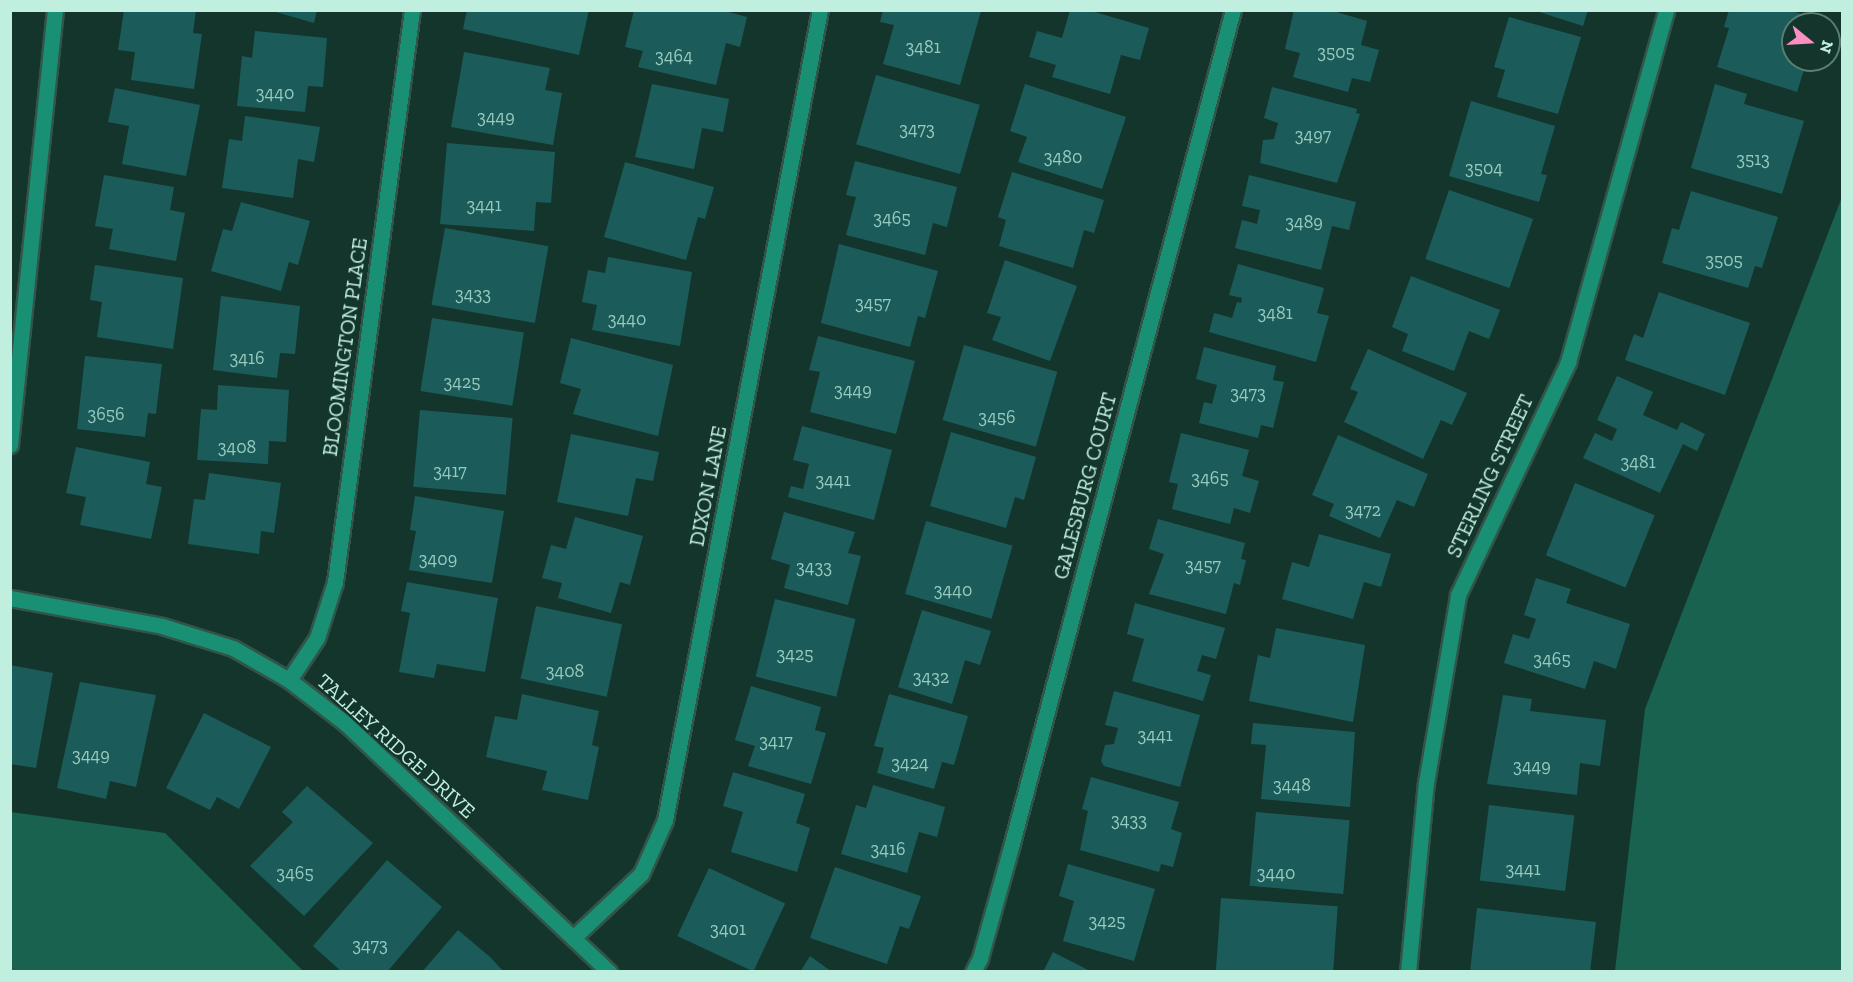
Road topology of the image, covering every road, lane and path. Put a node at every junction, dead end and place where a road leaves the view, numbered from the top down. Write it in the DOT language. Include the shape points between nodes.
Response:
graph roads {
  1 [pos="55,10"];
  2 [pos="412,10"];
  3 [pos="820,10"];
  4 [pos="1233,10"];
  5 [pos="1666,10"];
  6 [pos="10,445"];
  7 [pos="10,598"];
  8 [pos="289,680"];
  9 [pos="573,938"];
  10 [pos="609,972"];
  11 [pos="973,972"];
  12 [pos="1408,972"];
  1 -- 6 [label="street"];
  2 -- 8 [label="street, BLOOMINGTON PLACE" via="335,582 317,638"];
  3 -- 9 [label="street, DIXON LANE" via="665,820 641,874"];
  4 -- 11 [label="street, GALESBURG COURT" via="1005,869"];
  5 -- 12 [label="street, STERLING STREET" via="1568,362 1458,595 1426,783"];
  7 -- 8 [label="street, TALLEY RIDGE DRIVE" via="162,626 233,648"];
  8 -- 9 [label="street, TALLEY RIDGE DRIVE" via="345,723"];
  9 -- 10 [label="street, TALLEY RIDGE DRIVE"];
}
